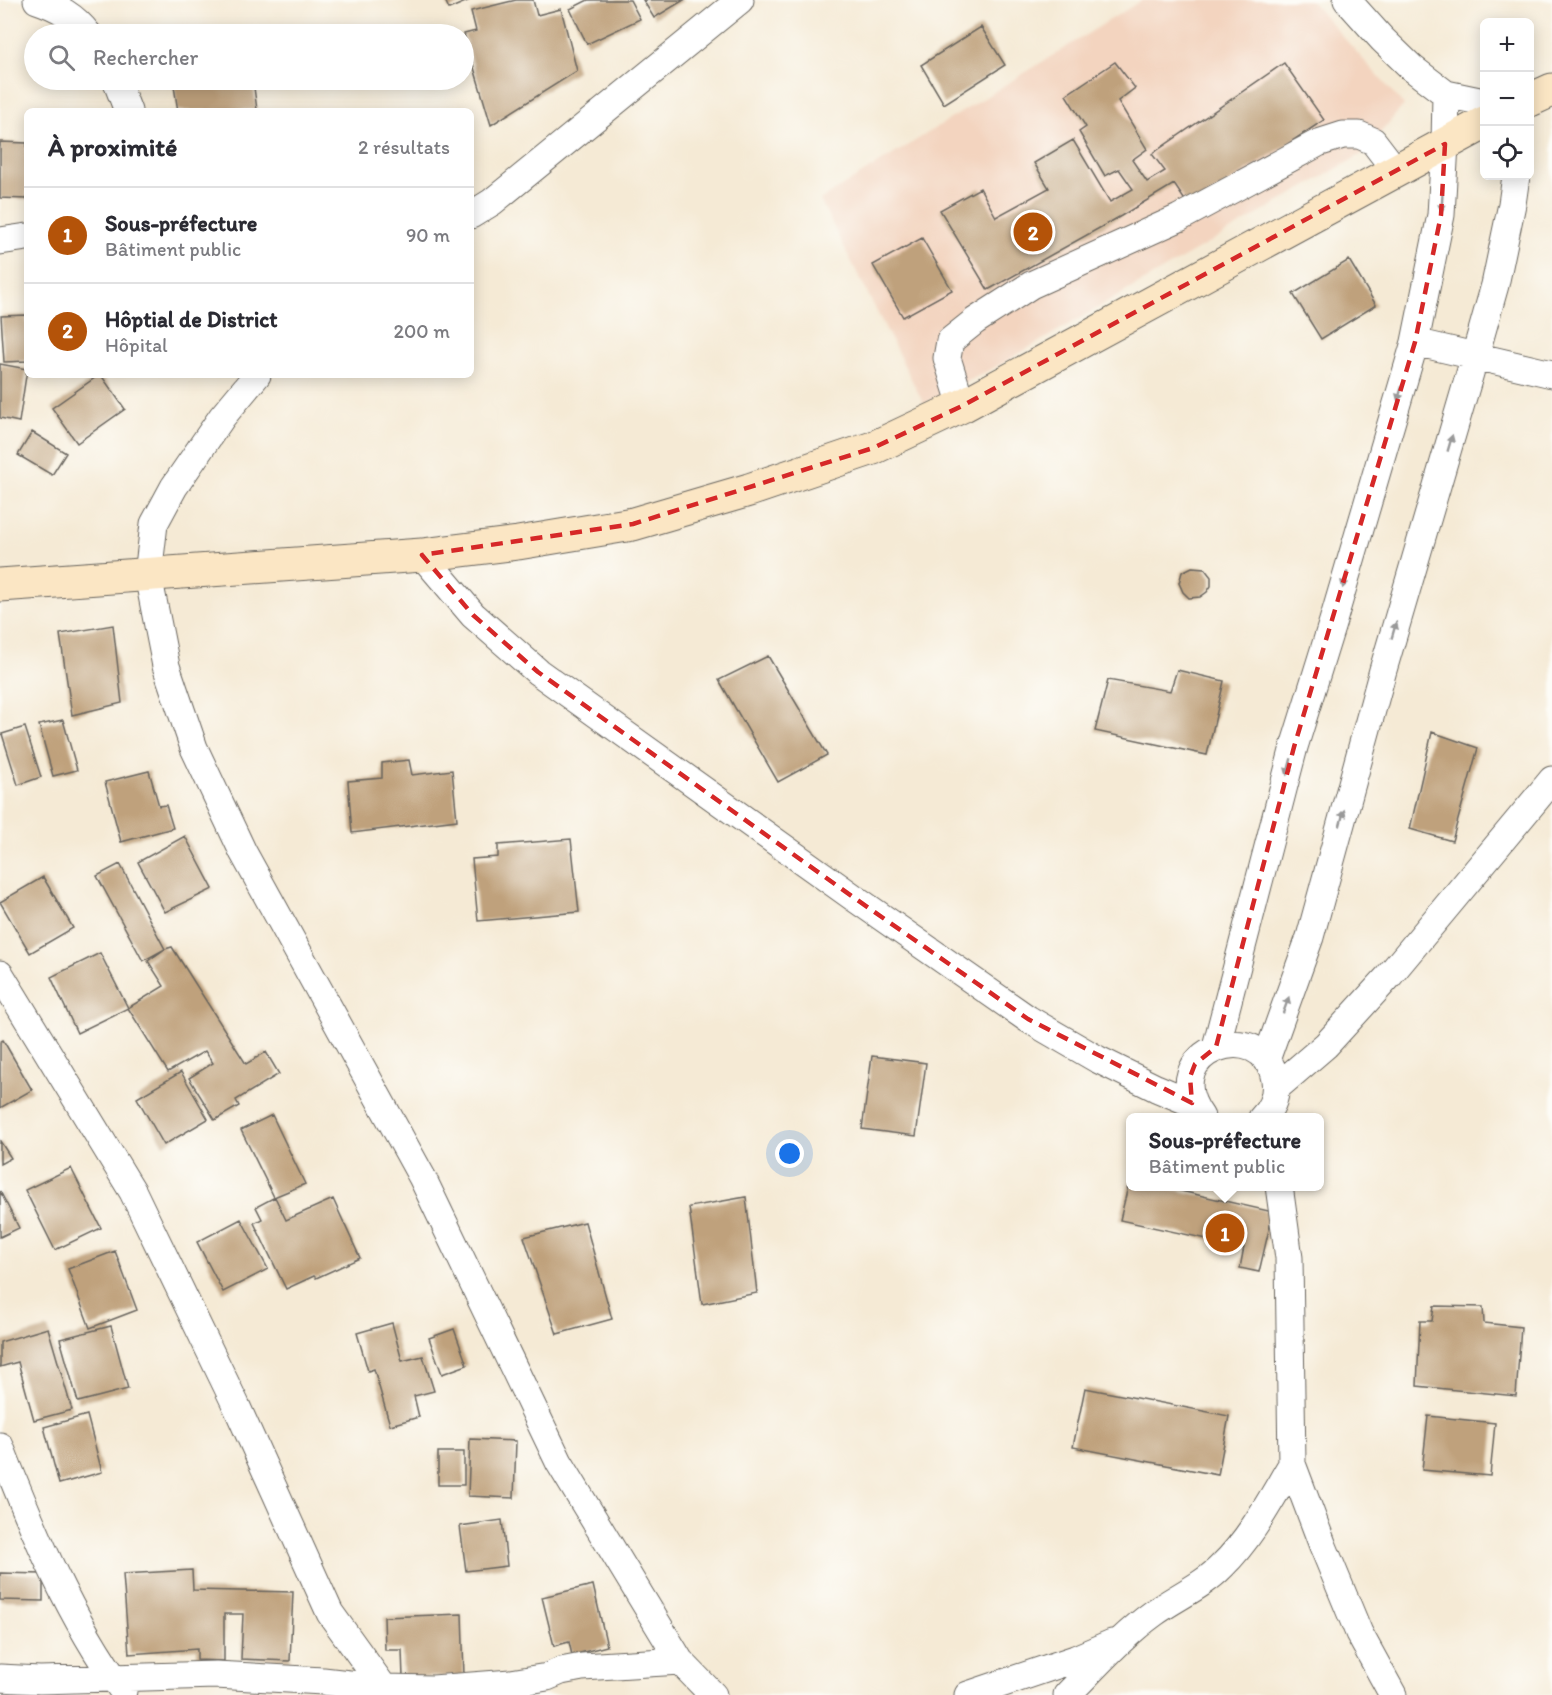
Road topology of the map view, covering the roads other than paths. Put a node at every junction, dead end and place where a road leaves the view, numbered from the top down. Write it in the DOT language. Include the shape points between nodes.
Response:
graph roads {
  1 [pos="37,0"];
  2 [pos="740,0"];
  3 [pos="1347,0"];
  4 [pos="81,24"];
  5 [pos="120,90"];
  6 [pos="1552,90"];
  7 [pos="1446,94"];
  8 [pos="1534,98"];
  9 [pos="1480,101"];
  10 [pos="127,108"];
  11 [pos="1480,126"];
  12 [pos="1445,144"];
  13 [pos="1396,171"];
  14 [pos="1515,180"];
  15 [pos="478,207"];
  16 [pos="24,237"];
  17 [pos="0,241"];
  18 [pos="1415,342"];
  19 [pos="1475,356"];
  20 [pos="1552,374"];
  21 [pos="244,381"];
  22 [pos="963,406"];
  23 [pos="422,555"];
  24 [pos="148,575"];
  25 [pos="0,585"];
  26 [pos="1552,780"];
  27 [pos="0,974"];
  28 [pos="1216,1047"];
  29 [pos="1266,1060"];
  30 [pos="1276,1088"];
  31 [pos="1197,1110"];
  32 [pos="1266,1113"];
  33 [pos="1280,1191"];
  34 [pos="0,1446"];
  35 [pos="1292,1464"];
  36 [pos="1124,1638"];
  37 [pos="680,1661"];
  38 [pos="0,1678"];
  39 [pos="120,1687"];
  40 [pos="387,1691"];
  41 [pos="713,1695"];
  42 [pos="968,1695"];
  43 [pos="1067,1695"];
  44 [pos="1393,1695"];
  1 -- 4 [label="street" via="56,6"];
  2 -- 15 [label="street"];
  3 -- 7 [label="street" via="1412,68"];
  5 -- 10 [label="street"];
  6 -- 8 [label="main road"];
  7 -- 9 [label="street"];
  7 -- 12 [label="street"];
  11 -- 12 [label="main road"];
  12 -- 13 [label="main road"];
  12 -- 18 [label="street, one-way" via="1441,215"];
  13 -- 22 [label="main road"];
  13 -- 22 [label="street" via="1372,141 1359,135 1343,135 1318,143 1179,218 1031,285 950,341 947,358"];
  14 -- 19 [label="street" via="1495,285"];
  16 -- 17 [label="street"];
  18 -- 19 [label="street"];
  18 -- 28 [label="street, one-way" via="1294,747"];
  19 -- 20 [label="street"];
  29 -- 19 [label="street, one-way" via="1310,937"];
  21 -- 24 [label="street" via="154,524"];
  22 -- 23 [label="main road" via="873,448 633,524"];
  23 -- 24 [label="main road"];
  23 -- 31 [label="street" via="472,615 538,672 1028,1019"];
  24 -- 25 [label="main road"];
  24 -- 37 [label="street" via="166,666 194,748 243,852 422,1177 559,1462"];
  26 -- 30 [label="street" via="1388,977 1326,1045"];
  27 -- 40 [label="street" via="133,1192 236,1405 330,1613"];
  28 -- 29 [label="street" via="1243,1045"];
  28 -- 31 [label="street" via="1195,1064 1190,1077 1189,1090"];
  29 -- 30 [label="street" via="1274,1073"];
  30 -- 32 [label="street"];
  33 -- 35 [label="street" via="1289,1258"];
  34 -- 39 [label="street" via="33,1529 84,1629"];
  35 -- 36 [label="street" via="1242,1544 1221,1568"];
  35 -- 44 [label="street" via="1359,1634"];
  36 -- 42 [label="street"];
  36 -- 43 [label="street"];
  37 -- 40 [label="street" via="582,1667 511,1683"];
  37 -- 41 [label="street"];
  38 -- 39 [label="street"];
  39 -- 40 [label="street" via="216,1675 323,1681"];
}
